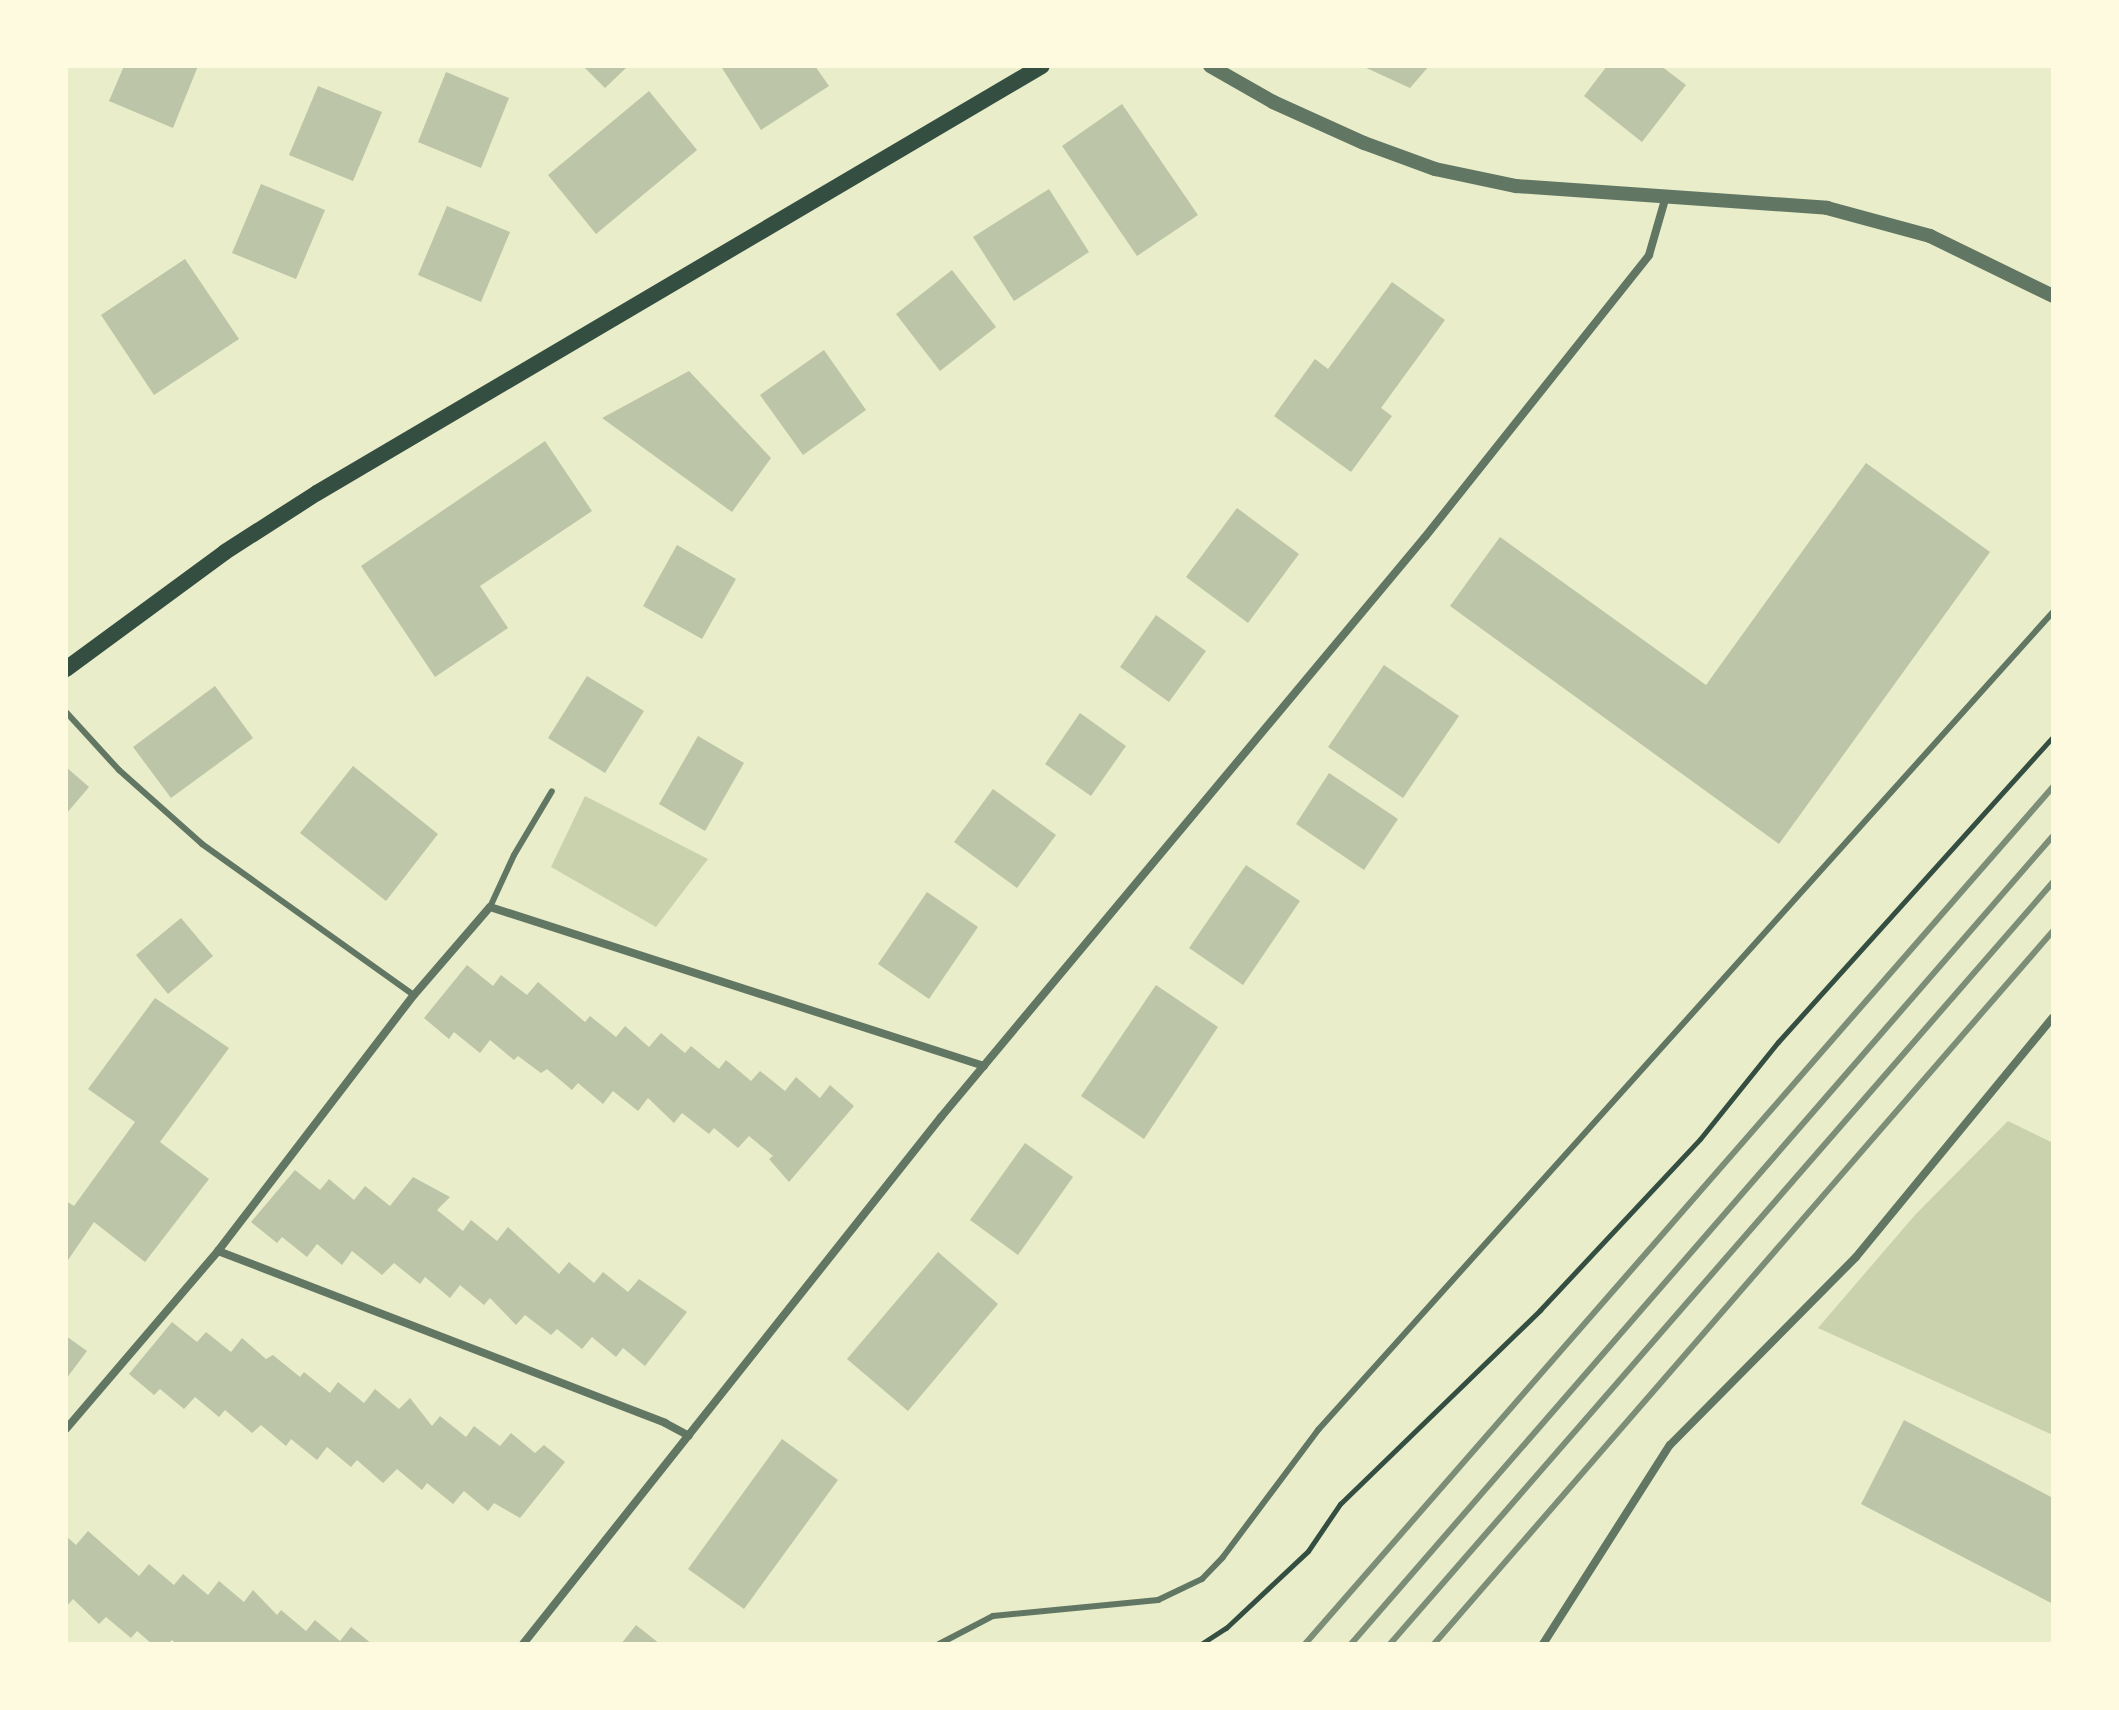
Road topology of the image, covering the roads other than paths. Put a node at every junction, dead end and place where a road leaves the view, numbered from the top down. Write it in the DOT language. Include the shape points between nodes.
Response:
graph roads {
  1 [pos="1042,66"];
  2 [pos="1210,66"];
  3 [pos="1666,196"];
  4 [pos="2053,296"];
  5 [pos="2053,612"];
  6 [pos="66,669"];
  7 [pos="66,712"];
  8 [pos="552,791"];
  9 [pos="490,907"];
  10 [pos="414,995"];
  11 [pos="2053,1017"];
  12 [pos="984,1066"];
  13 [pos="218,1251"];
  14 [pos="66,1429"];
  15 [pos="689,1436"];
  16 [pos="523,1644"];
  17 [pos="939,1644"];
  18 [pos="1543,1644"];
  1 -- 6 [label="main road" via="317,493 225,552"];
  2 -- 3 [label="street" via="1338,132 1435,169 1516,186"];
  3 -- 4 [label="street" via="1827,208 1930,236"];
  3 -- 12 [label="street" via="1649,255 1425,537"];
  5 -- 17 [label="lane" via="1318,1430 1202,1579 1158,1600 993,1616"];
  7 -- 10 [label="lane" via="119,770 202,844"];
  8 -- 9 [label="lane"];
  9 -- 10 [label="street"];
  9 -- 12 [label="street"];
  10 -- 13 [label="street"];
  11 -- 18 [label="street" via="1856,1257 1670,1445"];
  12 -- 15 [label="street"];
  13 -- 14 [label="street"];
  13 -- 15 [label="street"];
  15 -- 16 [label="street"];
}
